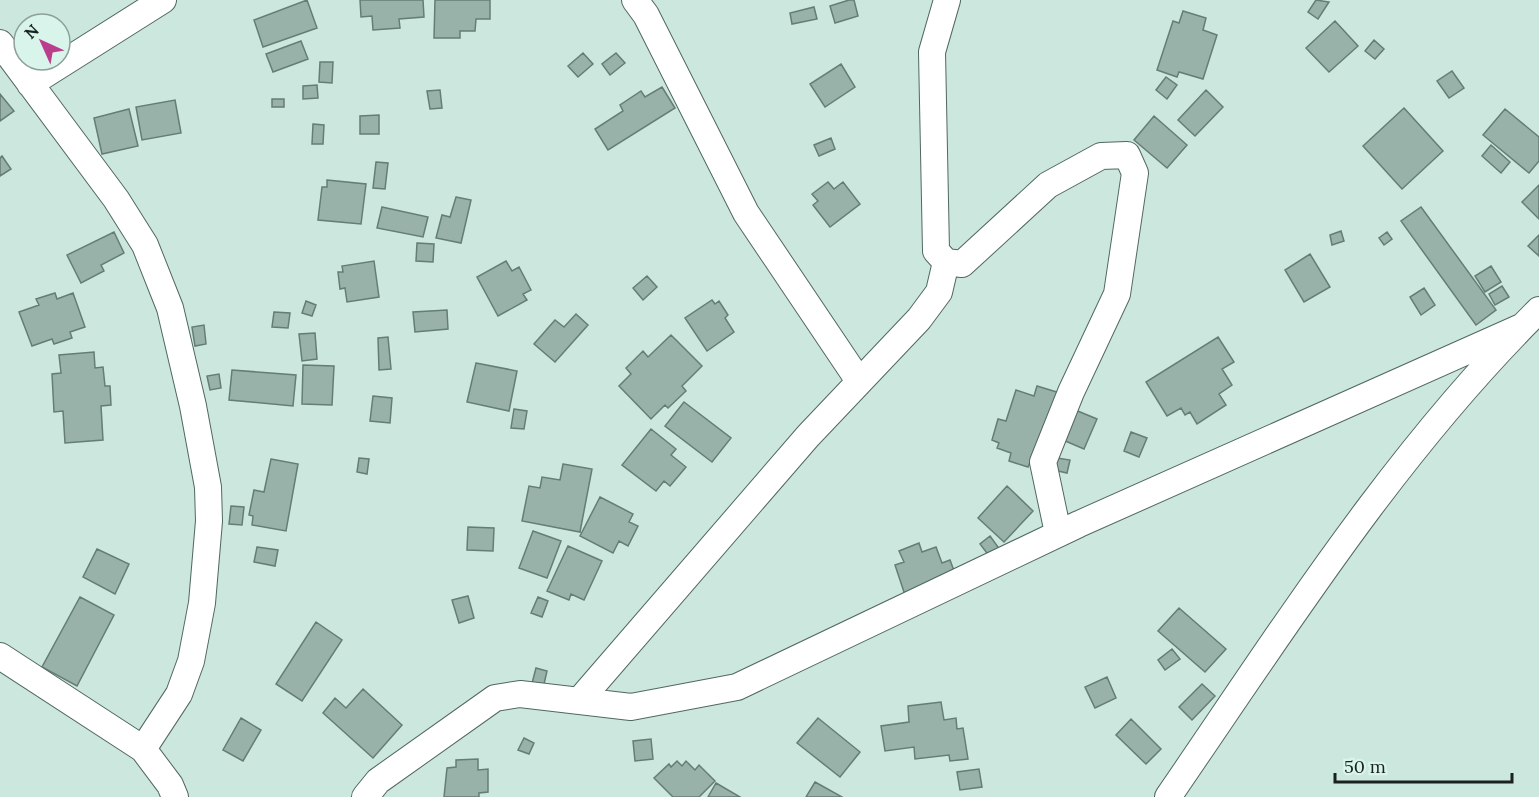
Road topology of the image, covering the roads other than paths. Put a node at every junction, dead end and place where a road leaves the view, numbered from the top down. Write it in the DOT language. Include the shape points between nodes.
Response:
graph roads {
  1 [pos="163,0"];
  2 [pos="635,0"];
  3 [pos="947,0"];
  4 [pos="0,43"];
  5 [pos="30,84"];
  6 [pos="946,262"];
  7 [pos="1530,319"];
  8 [pos="860,381"];
  9 [pos="1058,533"];
  10 [pos="0,656"];
  11 [pos="579,701"];
  12 [pos="143,749"];
  13 [pos="175,797"];
  14 [pos="365,797"];
  15 [pos="1168,797"];
  1 -- 5 [label="street"];
  2 -- 8 [label="street" via="746,213"];
  3 -- 6 [label="street" via="932,52 936,251"];
  4 -- 5 [label="street"];
  5 -- 12 [label="street" via="116,199 145,245 170,308 208,487 205,571 191,661 179,694"];
  6 -- 8 [label="street" via="939,292"];
  6 -- 9 [label="street" via="962,264 1048,185 1101,156 1127,156 1135,173 1117,294 1043,462"];
  7 -- 9 [label="street"];
  7 -- 15 [label="street" via="1423,440 1336,552"];
  8 -- 11 [label="street"];
  9 -- 11 [label="street" via="737,687 631,707"];
  10 -- 12 [label="street"];
  11 -- 14 [label="street" via="520,694 495,698 378,781"];
  12 -- 13 [label="street"];
}
